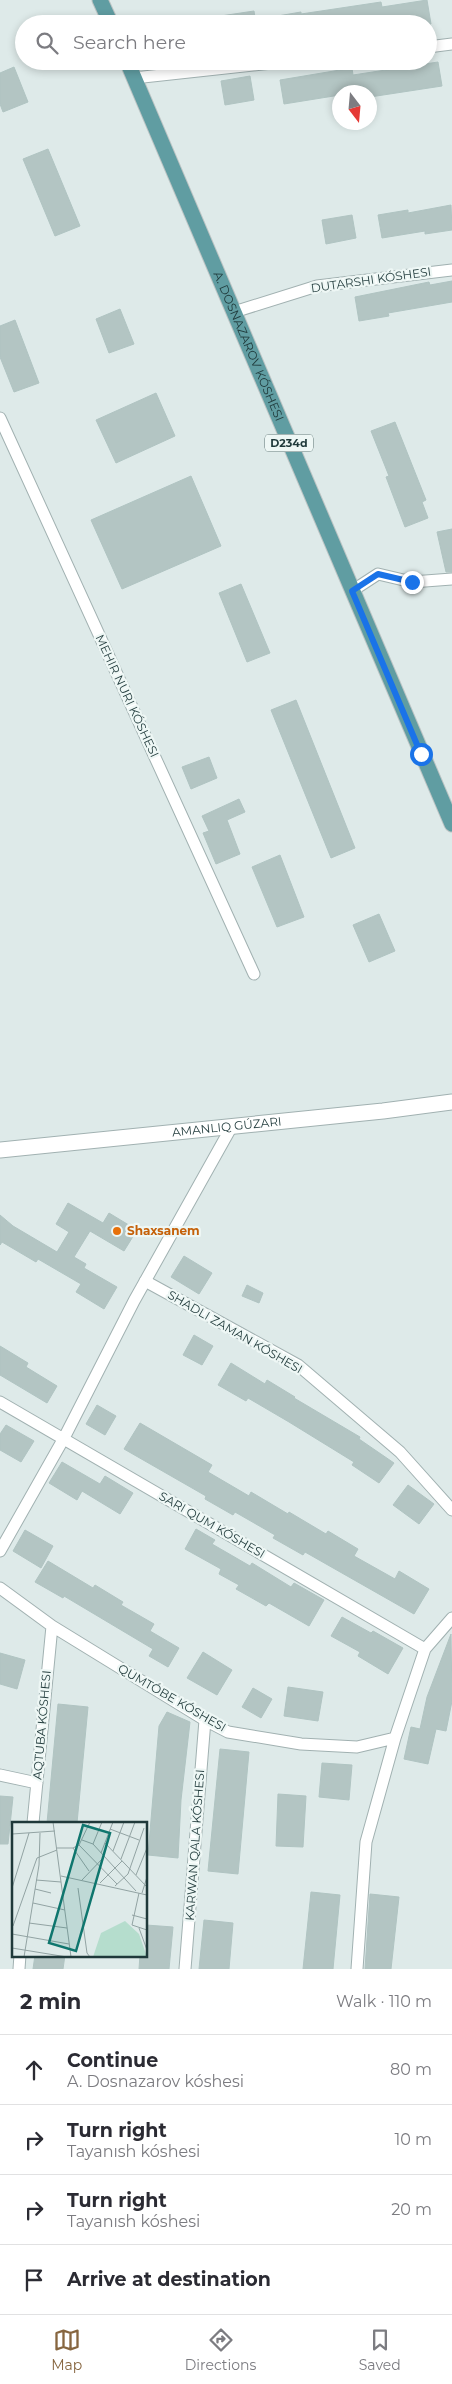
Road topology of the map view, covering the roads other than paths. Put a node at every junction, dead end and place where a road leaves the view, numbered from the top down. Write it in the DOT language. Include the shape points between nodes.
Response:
graph roads {
  1 [pos="100,0"];
  2 [pos="107,15"];
  3 [pos="452,44"];
  4 [pos="437,46"];
  5 [pos="130,70"];
  6 [pos="208,70"];
  7 [pos="134,78"];
  8 [pos="452,270"];
  9 [pos="234,312"];
  10 [pos="0,418"];
  11 [pos="452,579"];
  12 [pos="352,591"];
  13 [pos="452,824"];
  14 [pos="254,974"];
  15 [pos="452,1102"];
  16 [pos="232,1126"];
  17 [pos="0,1150"];
  18 [pos="145,1281"];
  19 [pos="0,1402"];
  20 [pos="64,1438"];
  21 [pos="452,1510"];
  22 [pos="0,1551"];
  23 [pos="0,1588"];
  24 [pos="452,1618"];
  25 [pos="52,1626"];
  26 [pos="425,1649"];
  27 [pos="205,1720"];
  28 [pos="394,1738"];
  29 [pos="0,1775"];
  30 [pos="37,1783"];
  31 [pos="33,1822"];
  32 [pos="20,1956"];
  33 [pos="19,1969"];
  34 [pos="185,1969"];
  35 [pos="357,1969"];
  1 -- 2 [label="main road"];
  3 -- 4 [label="street"];
  5 -- 7 [label="main road, A. DOSNAZAROV KÓSHESI / D234d"];
  6 -- 7 [label="street"];
  7 -- 9 [label="main road, A. DOSNAZAROV KÓSHESI / D234d"];
  8 -- 9 [label="street" via="317,286"];
  9 -- 12 [label="main road, A. DOSNAZAROV KÓSHESI / D234d"];
  10 -- 14 [label="street"];
  11 -- 12 [label="street" via="412,582 378,574"];
  12 -- 13 [label="main road, A. DOSNAZAROV KÓSHESI / D234d"];
  15 -- 16 [label="street"];
  16 -- 17 [label="street"];
  16 -- 18 [label="street"];
  18 -- 20 [label="street"];
  18 -- 21 [label="street" via="298,1365 400,1452"];
  19 -- 20 [label="street"];
  20 -- 22 [label="street"];
  20 -- 26 [label="street"];
  23 -- 25 [label="street, QUMTÓBE KÓSHESI"];
  24 -- 26 [label="street"];
  25 -- 27 [label="street, QUMTÓBE KÓSHESI"];
  25 -- 30 [label="street, AQTUBA KÓSHESI"];
  26 -- 28 [label="street"];
  27 -- 28 [label="street, QUMTÓBE KÓSHESI" via="228,1732 301,1744 357,1747"];
  27 -- 34 [label="street, KARWAN QALA KÓSHESI"];
  28 -- 35 [label="street" via="366,1842"];
  29 -- 30 [label="street"];
  30 -- 31 [label="street, AQTUBA KÓSHESI"];
  32 -- 33 [label="street"];
}
